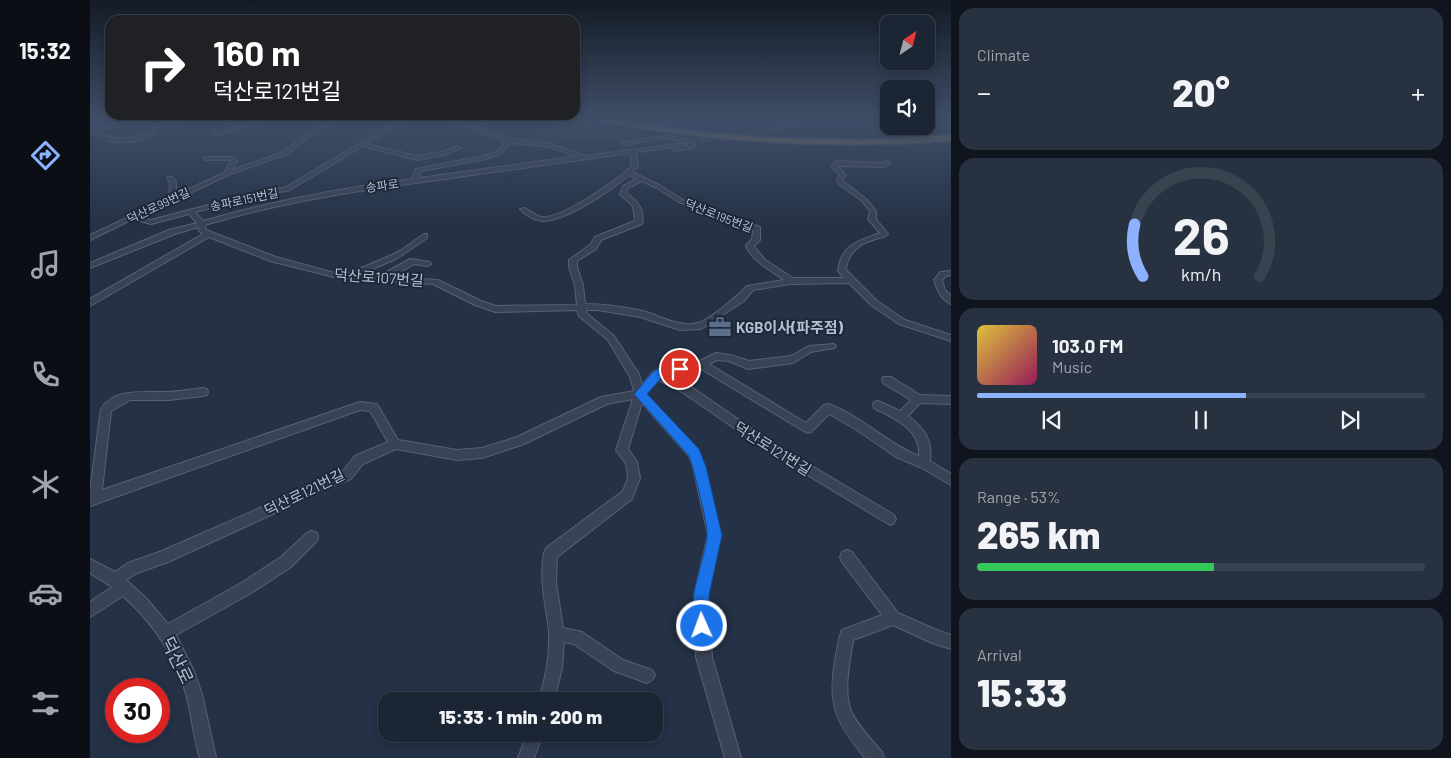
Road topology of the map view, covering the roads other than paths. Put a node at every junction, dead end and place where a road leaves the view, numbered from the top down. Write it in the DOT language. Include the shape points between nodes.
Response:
graph roads {
  1 [pos="278,154"];
  2 [pos="348,154"];
  3 [pos="402,154"];
  4 [pos="440,154"];
  5 [pos="494,154"];
  6 [pos="576,154"];
  7 [pos="629,154"];
  8 [pos="634,154"];
  9 [pos="590,157"];
  10 [pos="206,158"];
  11 [pos="887,163"];
  12 [pos="630,173"];
  13 [pos="226,174"];
  14 [pos="170,178"];
  15 [pos="642,179"];
  16 [pos="415,180"];
  17 [pos="172,198"];
  18 [pos="523,209"];
  19 [pos="190,211"];
  20 [pos="132,216"];
  21 [pos="202,223"];
  22 [pos="208,234"];
  23 [pos="424,236"];
  24 [pos="90,238"];
  25 [pos="427,264"];
  26 [pos="90,266"];
  27 [pos="951,273"];
  28 [pos="348,277"];
  29 [pos="387,278"];
  30 [pos="849,280"];
  31 [pos="791,281"];
  32 [pos="951,300"];
  33 [pos="90,303"];
  34 [pos="580,307"];
  35 [pos="951,338"];
  36 [pos="831,346"];
  37 [pos="702,365"];
  38 [pos="657,375"];
  39 [pos="886,380"];
  40 [pos="203,392"];
  41 [pos="640,394"];
  42 [pos="918,399"];
  43 [pos="951,400"];
  44 [pos="878,405"];
  45 [pos="900,417"];
  46 [pos="395,444"];
  47 [pos="924,463"];
  48 [pos="951,480"];
  49 [pos="92,499"];
  50 [pos="890,519"];
  51 [pos="312,537"];
  52 [pos="847,557"];
  53 [pos="90,566"];
  54 [pos="119,583"];
  55 [pos="90,610"];
  56 [pos="893,618"];
  57 [pos="165,633"];
  58 [pos="556,634"];
  59 [pos="951,642"];
  60 [pos="647,675"];
  61 [pos="550,692"];
  62 [pos="531,742"];
  63 [pos="208,758"];
  64 [pos="526,758"];
  65 [pos="733,758"];
  66 [pos="876,758"];
  1 -- 13 [label="street, 덕산로99번길"];
  2 -- 19 [label="street, 송파로151번길" via="286,190"];
  3 -- 4 [label="street" via="417,158"];
  5 -- 16 [label="street" via="418,170"];
  6 -- 9 [label="street"];
  7 -- 9 [label="street, 송파로"];
  8 -- 12 [label="street" via="635,166"];
  9 -- 16 [label="street, 송파로"];
  10 -- 13 [label="street" via="230,158 234,161"];
  11 -- 30 [label="street" via="845,162 834,166 843,175 841,182 873,211 872,219 884,234 850,250 842,263 842,271"];
  12 -- 15 [label="street"];
  12 -- 18 [label="street" via="553,219 541,220"];
  13 -- 17 [label="street, 덕산로99번길"];
  14 -- 17 [label="street" via="173,182"];
  15 -- 31 [label="street, 덕산로195번길" via="681,201 757,229 756,240 750,246 753,254"];
  15 -- 34 [label="street" via="624,187 623,194 640,210 639,222 598,239 593,247 573,260"];
  16 -- 21 [label="street, 송파로" via="251,208"];
  17 -- 20 [label="street, 덕산로99번길"];
  19 -- 20 [label="street" via="151,222"];
  19 -- 21 [label="street, 송파로151번길"];
  20 -- 24 [label="street, 덕산로99번길"];
  21 -- 22 [label="street" via="203,231"];
  21 -- 26 [label="street, 송파로" via="163,235"];
  22 -- 28 [label="street, 덕산로107번길" via="273,259"];
  22 -- 33 [label="street"];
  23 -- 28 [label="street" via="402,254"];
  25 -- 29 [label="street" via="413,261"];
  27 -- 32 [label="street" via="943,274 938,280"];
  28 -- 29 [label="street, 덕산로107번길"];
  29 -- 34 [label="street, 덕산로107번길" via="435,282 495,309"];
  30 -- 31 [label="street, 덕산로107번길"];
  30 -- 35 [label="street" via="902,322"];
  31 -- 34 [label="street, 덕산로107번길" via="750,288 741,299 701,326 680,327 642,314"];
  34 -- 41 [label="street" via="582,314 611,338 636,377"];
  36 -- 37 [label="street" via="810,349 793,359 748,365 716,356"];
  37 -- 38 [label="street" via="692,369 668,368"];
  37 -- 47 [label="street" via="807,429 827,404 900,454"];
  38 -- 41 [label="street"];
  38 -- 50 [label="street, 덕산로121번길" via="686,389 764,443"];
  39 -- 42 [label="street"];
  40 -- 49 [label="street" via="167,396 138,394 118,400 106,409"];
  41 -- 46 [label="street" via="605,400 520,441 482,453 457,455"];
  41 -- 58 [label="street" via="622,450 631,462 634,478 628,495 551,553 547,569"];
  41 -- 65 [label="street" via="694,453 699,467 714,535 701,595 704,658"];
  42 -- 43 [label="street"];
  42 -- 45 [label="street"];
  44 -- 45 [label="street"];
  45 -- 47 [label="street" via="925,439"];
  46 -- 49 [label="street" via="373,407 360,406"];
  46 -- 54 [label="street, 덕산로121번길" via="359,460 346,474 133,568"];
  47 -- 48 [label="street"];
  51 -- 57 [label="street" via="286,562 248,587"];
  52 -- 56 [label="street"];
  53 -- 54 [label="street"];
  54 -- 55 [label="street, 덕산로121번길"];
  54 -- 57 [label="street, 덕산로" via="142,603"];
  56 -- 59 [label="street"];
  56 -- 66 [label="street" via="847,636 840,679 843,712"];
  57 -- 63 [label="street, 덕산로" via="194,693"];
  58 -- 60 [label="street" via="577,637 620,666"];
  58 -- 61 [label="street"];
  62 -- 64 [label="street"];
}
